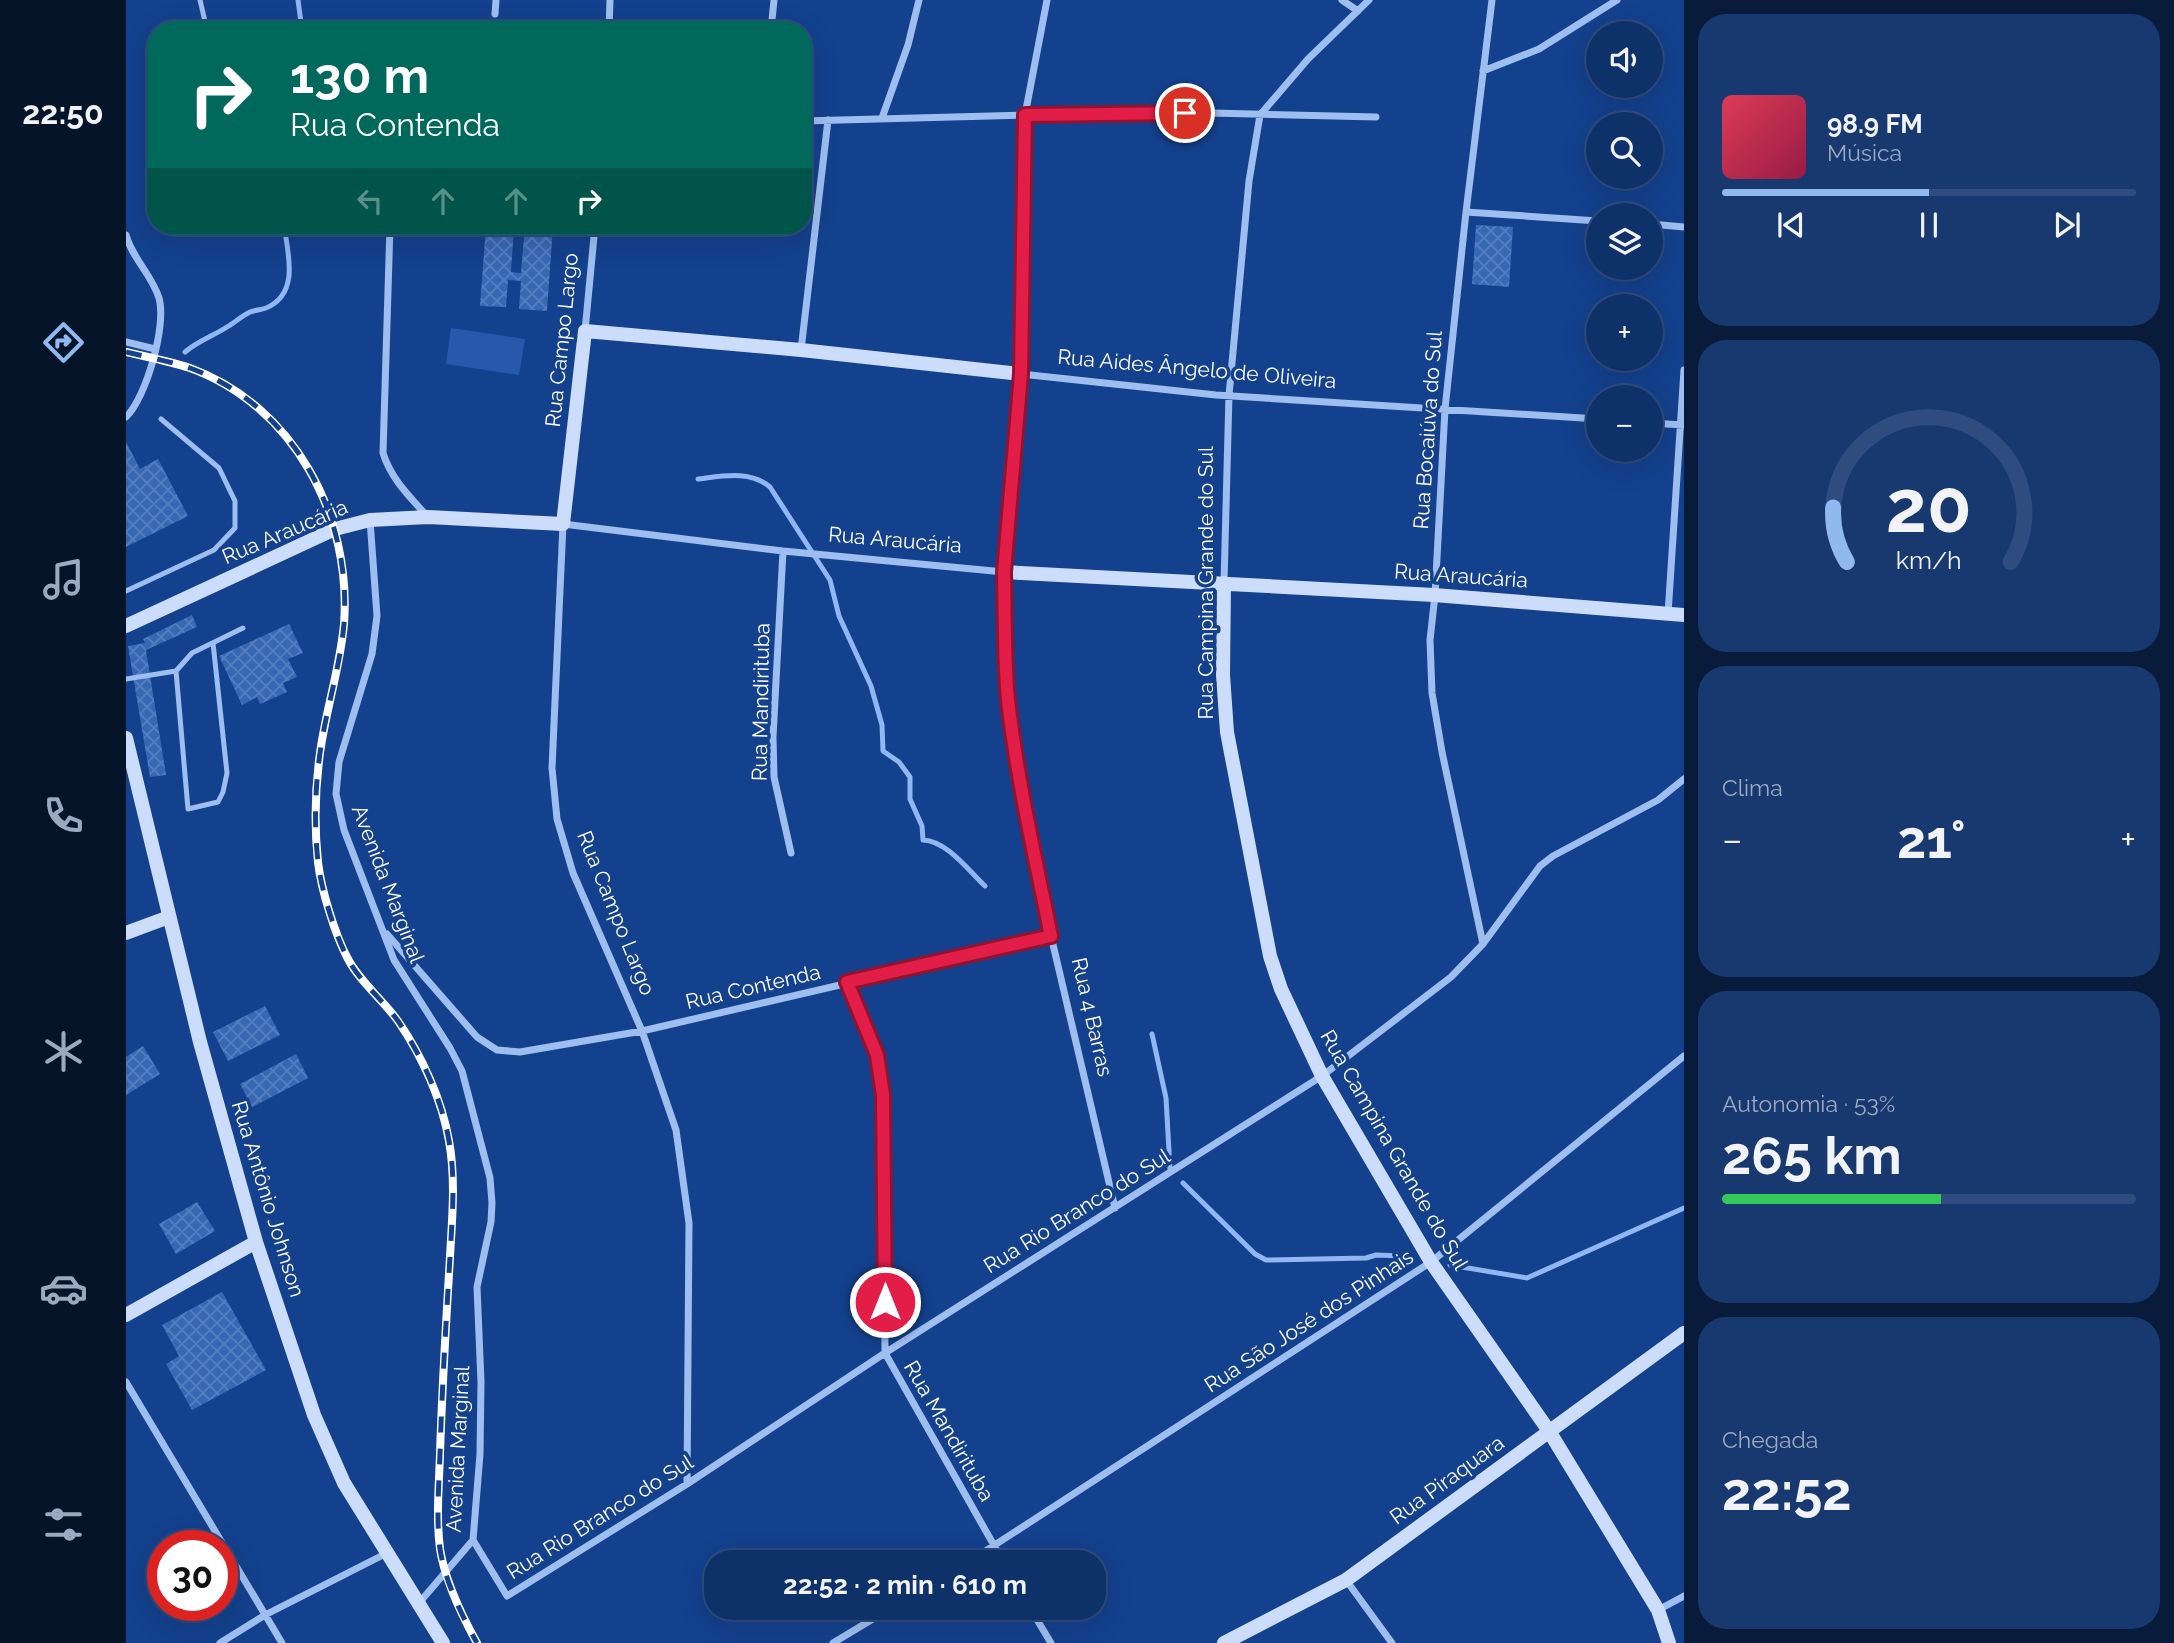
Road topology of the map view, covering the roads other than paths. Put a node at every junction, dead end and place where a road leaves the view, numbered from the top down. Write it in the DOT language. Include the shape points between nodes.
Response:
graph roads {
  1 [pos="200,0"];
  2 [pos="496,0"];
  3 [pos="610,0"];
  4 [pos="774,0"];
  5 [pos="919,0"];
  6 [pos="1047,0"];
  7 [pos="1342,0"];
  8 [pos="1369,0"];
  9 [pos="1492,0"];
  10 [pos="1617,0"];
  11 [pos="1358,10"];
  12 [pos="495,13"];
  13 [pos="205,21"];
  14 [pos="609,21"];
  15 [pos="772,21"];
  16 [pos="1483,71"];
  17 [pos="1025,115"];
  18 [pos="1260,115"];
  19 [pos="1376,117"];
  20 [pos="882,118"];
  21 [pos="828,120"];
  22 [pos="812,121"];
  23 [pos="1466,212"];
  24 [pos="1586,220"];
  25 [pos="1663,225"];
  26 [pos="1684,227"];
  27 [pos="126,234"];
  28 [pos="390,235"];
  29 [pos="594,235"];
  30 [pos="585,331"];
  31 [pos="126,342"];
  32 [pos="155,349"];
  33 [pos="801,350"];
  34 [pos="1684,370"];
  35 [pos="1021,374"];
  36 [pos="1229,395"];
  37 [pos="1445,409"];
  38 [pos="126,417"];
  39 [pos="1586,418"];
  40 [pos="161,419"];
  41 [pos="1663,424"];
  42 [pos="1682,425"];
  43 [pos="428,517"];
  44 [pos="370,520"];
  45 [pos="563,524"];
  46 [pos="783,551"];
  47 [pos="1004,572"];
  48 [pos="1224,583"];
  49 [pos="126,591"];
  50 [pos="1435,595"];
  51 [pos="1668,614"];
  52 [pos="1684,615"];
  53 [pos="126,626"];
  54 [pos="243,628"];
  55 [pos="213,643"];
  56 [pos="176,671"];
  57 [pos="126,679"];
  58 [pos="126,738"];
  59 [pos="1684,779"];
  60 [pos="791,853"];
  61 [pos="169,917"];
  62 [pos="385,931"];
  63 [pos="126,933"];
  64 [pos="1051,936"];
  65 [pos="1483,944"];
  66 [pos="847,982"];
  67 [pos="642,1031"];
  68 [pos="1684,1056"];
  69 [pos="1322,1076"];
  70 [pos="1115,1208"];
  71 [pos="256,1242"];
  72 [pos="1431,1262"];
  73 [pos="126,1315"];
  74 [pos="1684,1333"];
  75 [pos="885,1353"];
  76 [pos="126,1382"];
  77 [pos="1549,1431"];
  78 [pos="687,1484"];
  79 [pos="473,1540"];
  80 [pos="995,1546"];
  81 [pos="988,1550"];
  82 [pos="997,1550"];
  83 [pos="387,1553"];
  84 [pos="1346,1580"];
  85 [pos="1684,1596"];
  86 [pos="419,1603"];
  87 [pos="1658,1610"];
  88 [pos="265,1615"];
  89 [pos="871,1620"];
  90 [pos="1037,1620"];
  91 [pos="219,1643"];
  92 [pos="282,1643"];
  93 [pos="443,1643"];
  94 [pos="833,1643"];
  95 [pos="1051,1643"];
  96 [pos="1224,1643"];
  97 [pos="1392,1643"];
  98 [pos="1668,1643"];
  1 -- 13 [label="lane"];
  2 -- 12 [label="street"];
  3 -- 14 [label="street"];
  4 -- 15 [label="street"];
  5 -- 20 [label="street"];
  6 -- 17 [label="street, Rua 4 Barras"];
  7 -- 11 [label="street"];
  8 -- 11 [label="street"];
  9 -- 16 [label="street, Rua Bocaiúva do Sul"];
  10 -- 16 [label="street" via="1539,49"];
  11 -- 18 [label="street"];
  16 -- 23 [label="street, Rua Bocaiúva do Sul"];
  17 -- 18 [label="street"];
  17 -- 20 [label="street"];
  17 -- 35 [label="street, Rua 4 Barras"];
  18 -- 19 [label="street"];
  18 -- 36 [label="street, Rua Campina Grande do Sul" via="1249,181"];
  20 -- 21 [label="street"];
  21 -- 22 [label="street"];
  21 -- 33 [label="street"];
  23 -- 24 [label="street"];
  23 -- 37 [label="street, Rua Bocaiúva do Sul"];
  25 -- 26 [label="street"];
  27 -- 32 [label="street" via="159,297 162,316"];
  28 -- 43 [label="street" via="383,453 397,483"];
  29 -- 30 [label="street, Rua Campo Largo"];
  30 -- 33 [label="street, Rua Aides Ângelo de Oliveira"];
  30 -- 45 [label="street, Rua Campo Largo"];
  31 -- 32 [label="street"];
  32 -- 38 [label="street" via="141,397"];
  33 -- 35 [label="street, Rua Aides Ângelo de Oliveira"];
  34 -- 42 [label="street"];
  35 -- 36 [label="street, Rua Aides Ângelo de Oliveira"];
  35 -- 47 [label="street, Rua 4 Barras"];
  36 -- 37 [label="street, Rua Aides Ângelo de Oliveira"];
  36 -- 48 [label="street, Rua Campina Grande do Sul"];
  37 -- 39 [label="street, Rua Aides Ângelo de Oliveira"];
  37 -- 50 [label="street, Rua Bocaiúva do Sul"];
  40 -- 49 [label="lane" via="219,468 235,501 235,528 214,550"];
  41 -- 42 [label="street"];
  42 -- 51 [label="street"];
  43 -- 44 [label="street, Rua Araucária"];
  43 -- 45 [label="street, Rua Araucária"];
  44 -- 53 [label="street, Rua Araucária" via="335,529"];
  44 -- 62 [label="street, Avenida Marginal" via="376,628 339,762 336,794 344,830"];
  45 -- 46 [label="street, Rua Araucária"];
  45 -- 67 [label="street, Rua Campo Largo" via="552,768 556,819 573,873"];
  46 -- 47 [label="street, Rua Araucária"];
  46 -- 60 [label="street, Rua Mandirituba" via="774,778"];
  47 -- 48 [label="street, Rua Araucária"];
  47 -- 64 [label="street, Rua 4 Barras" via="1014,750"];
  48 -- 50 [label="street, Rua Araucária"];
  48 -- 69 [label="street, Rua Campina Grande do Sul" via="1227,732 1270,956"];
  50 -- 51 [label="street, Rua Araucária"];
  50 -- 65 [label="street, Rua Bocaiúva do Sul" via="1430,640 1432,693"];
  51 -- 52 [label="street, Rua Araucária"];
  54 -- 55 [label="lane"];
  55 -- 56 [label="lane" via="192,653"];
  55 -- 56 [label="lane" via="227,773 218,802 188,809"];
  56 -- 57 [label="lane"];
  58 -- 61 [label="street, Rua Antônio Johnson"];
  59 -- 65 [label="street, Rua Rio Branco do Sul" via="1658,800 1540,866"];
  61 -- 63 [label="street"];
  61 -- 71 [label="street, Rua Antônio Johnson"];
  62 -- 67 [label="street, Rua Contenda" via="477,1037 497,1049 520,1052"];
  62 -- 79 [label="street, Avenida Marginal" via="394,960 462,1072 490,1178 491,1222 477,1287 480,1454"];
  64 -- 66 [label="street, Rua Contenda"];
  64 -- 70 [label="street, Rua 4 Barras"];
  65 -- 69 [label="street, Rua Rio Branco do Sul" via="1451,977"];
  66 -- 67 [label="street, Rua Contenda"];
  66 -- 75 [label="street, Rua Mandirituba" via="877,1055 883,1095"];
  67 -- 78 [label="street, Rua Campo Largo" via="676,1130 689,1223"];
  68 -- 72 [label="street, Rua São José dos Pinhais"];
  69 -- 70 [label="street, Rua Rio Branco do Sul"];
  69 -- 72 [label="street, Rua Campina Grande do Sul"];
  70 -- 75 [label="street, Rua Rio Branco do Sul"];
  71 -- 73 [label="street"];
  71 -- 83 [label="street, Rua Antônio Johnson" via="314,1415 344,1483"];
  72 -- 77 [label="street, Rua Campina Grande do Sul"];
  72 -- 80 [label="street, Rua São José dos Pinhais"];
  74 -- 77 [label="street, Rua Piraquara"];
  75 -- 78 [label="street, Rua Rio Branco do Sul"];
  75 -- 80 [label="street, Rua Mandirituba"];
  76 -- 88 [label="street"];
  77 -- 84 [label="street, Rua Piraquara"];
  77 -- 87 [label="street, Rua Campina Grande do Sul"];
  78 -- 79 [label="street, Rua Rio Branco do Sul" via="507,1596"];
  79 -- 86 [label="street, Avenida Marginal"];
  80 -- 81 [label="street, Rua São José dos Pinhais"];
  80 -- 82 [label="street, Rua Mandirituba"];
  83 -- 86 [label="street, Rua Antônio Johnson"];
  83 -- 88 [label="street"];
  84 -- 96 [label="street, Rua Piraquara"];
  84 -- 97 [label="street"];
  85 -- 87 [label="street"];
  86 -- 93 [label="street, Rua Antônio Johnson"];
  87 -- 98 [label="street, Rua Campina Grande do Sul"];
  88 -- 91 [label="street"];
  88 -- 92 [label="street"];
  89 -- 94 [label="street"];
  90 -- 95 [label="street"];
}
